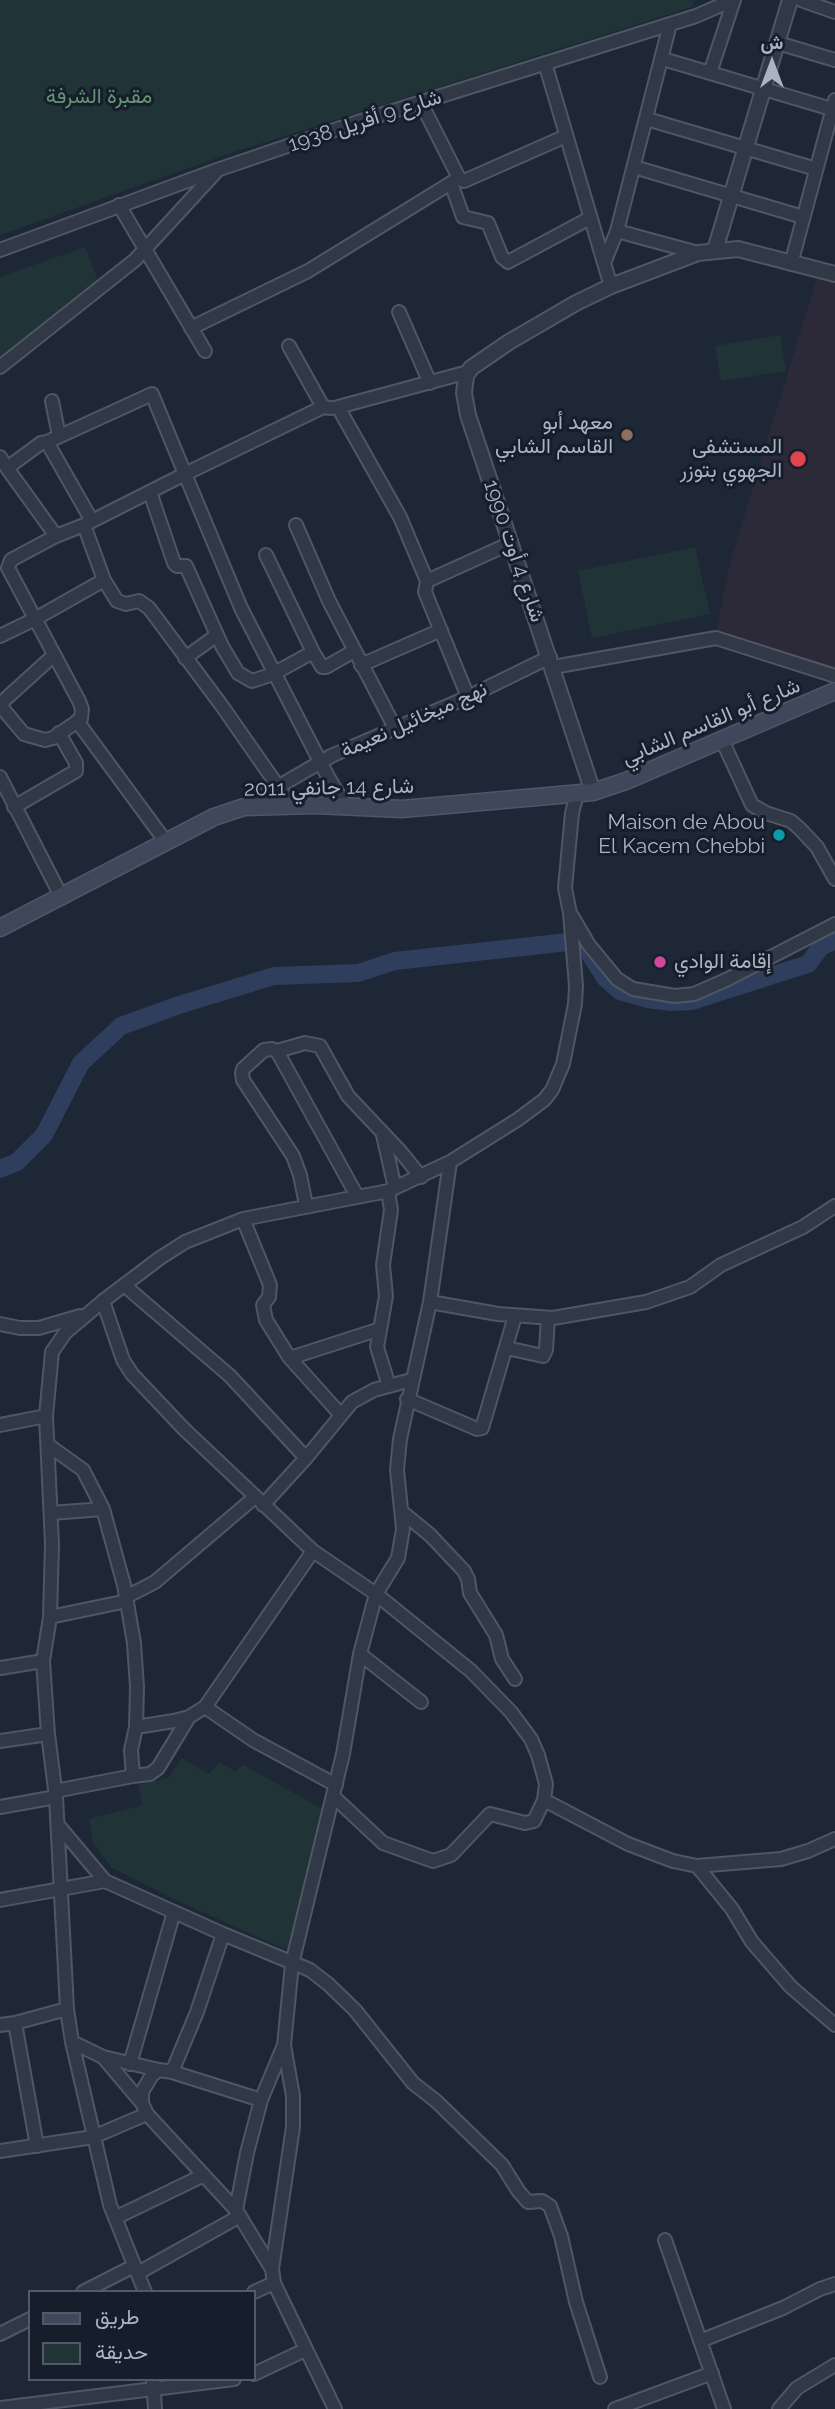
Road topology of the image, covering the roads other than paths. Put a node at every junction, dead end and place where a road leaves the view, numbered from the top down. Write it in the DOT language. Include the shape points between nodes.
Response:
graph roads {
  1 [pos="702,0"];
  2 [pos="734,0"];
  3 [pos="790,0"];
  4 [pos="801,0"];
  5 [pos="835,12"];
  6 [pos="696,16"];
  7 [pos="670,24"];
  8 [pos="778,43"];
  9 [pos="663,59"];
  10 [pos="835,60"];
  11 [pos="545,63"];
  12 [pos="710,73"];
  13 [pos="763,90"];
  14 [pos="421,103"];
  15 [pos="834,107"];
  16 [pos="647,119"];
  17 [pos="566,136"];
  18 [pos="746,149"];
  19 [pos="634,167"];
  20 [pos="816,169"];
  21 [pos="217,170"];
  22 [pos="455,180"];
  23 [pos="732,197"];
  24 [pos="119,205"];
  25 [pos="803,217"];
  26 [pos="590,218"];
  27 [pos="617,230"];
  28 [pos="0,250"];
  29 [pos="715,250"];
  30 [pos="144,251"];
  31 [pos="698,253"];
  32 [pos="604,263"];
  33 [pos="791,264"];
  34 [pos="835,274"];
  35 [pos="611,286"];
  36 [pos="399,312"];
  37 [pos="191,328"];
  38 [pos="289,346"];
  39 [pos="205,351"];
  40 [pos="0,367"];
  41 [pos="468,372"];
  42 [pos="430,383"];
  43 [pos="52,401"];
  44 [pos="323,407"];
  45 [pos="338,407"];
  46 [pos="53,439"];
  47 [pos="4,463"];
  48 [pos="185,474"];
  49 [pos="150,492"];
  50 [pos="88,523"];
  51 [pos="296,525"];
  52 [pos="56,537"];
  53 [pos="511,543"];
  54 [pos="266,555"];
  55 [pos="104,580"];
  56 [pos="427,581"];
  57 [pos="35,619"];
  58 [pos="441,630"];
  59 [pos="217,635"];
  60 [pos="0,636"];
  61 [pos="354,651"];
  62 [pos="313,652"];
  63 [pos="53,656"];
  64 [pos="185,658"];
  65 [pos="552,662"];
  66 [pos="361,665"];
  67 [pos="273,674"];
  68 [pos="835,676"];
  69 [pos="835,691"];
  70 [pos="468,697"];
  71 [pos="1,708"];
  72 [pos="77,721"];
  73 [pos="395,728"];
  74 [pos="60,733"];
  75 [pos="722,740"];
  76 [pos="320,763"];
  77 [pos="0,777"];
  78 [pos="279,787"];
  79 [pos="591,792"];
  80 [pos="291,805"];
  81 [pos="14,807"];
  82 [pos="244,807"];
  83 [pos="346,807"];
  84 [pos="166,842"];
  85 [pos="835,879"];
  86 [pos="62,898"];
  87 [pos="570,913"];
  88 [pos="835,924"];
  89 [pos="0,928"];
  90 [pos="277,1051"];
  91 [pos="383,1135"];
  92 [pos="450,1162"];
  93 [pos="421,1177"];
  94 [pos="391,1189"];
  95 [pos="357,1196"];
  96 [pos="306,1205"];
  97 [pos="835,1206"];
  98 [pos="243,1219"];
  99 [pos="124,1284"];
  100 [pos="103,1301"];
  101 [pos="430,1302"];
  102 [pos="90,1312"];
  103 [pos="516,1316"];
  104 [pos="548,1318"];
  105 [pos="0,1324"];
  106 [pos="380,1329"];
  107 [pos="506,1348"];
  108 [pos="290,1359"];
  109 [pos="411,1380"];
  110 [pos="389,1386"];
  111 [pos="407,1399"];
  112 [pos="340,1414"];
  113 [pos="46,1416"];
  114 [pos="0,1424"];
  115 [pos="48,1445"];
  116 [pos="306,1458"];
  117 [pos="259,1501"];
  118 [pos="103,1510"];
  119 [pos="402,1512"];
  120 [pos="51,1513"];
  121 [pos="313,1551"];
  122 [pos="376,1594"];
  123 [pos="126,1599"];
  124 [pos="50,1617"];
  125 [pos="360,1654"];
  126 [pos="43,1661"];
  127 [pos="0,1668"];
  128 [pos="514,1679"];
  129 [pos="421,1702"];
  130 [pos="205,1707"];
  131 [pos="189,1717"];
  132 [pos="135,1727"];
  133 [pos="48,1734"];
  134 [pos="0,1741"];
  135 [pos="133,1776"];
  136 [pos="335,1791"];
  137 [pos="56,1794"];
  138 [pos="544,1800"];
  139 [pos="0,1807"];
  140 [pos="58,1825"];
  141 [pos="835,1839"];
  142 [pos="697,1866"];
  143 [pos="104,1881"];
  144 [pos="62,1890"];
  145 [pos="0,1900"];
  146 [pos="174,1912"];
  147 [pos="223,1934"];
  148 [pos="292,1964"];
  149 [pos="68,2009"];
  150 [pos="15,2023"];
  151 [pos="0,2025"];
  152 [pos="835,2025"];
  153 [pos="72,2042"];
  154 [pos="284,2045"];
  155 [pos="103,2057"];
  156 [pos="130,2064"];
  157 [pos="159,2070"];
  158 [pos="172,2072"];
  159 [pos="261,2100"];
  160 [pos="144,2109"];
  161 [pos="93,2137"];
  162 [pos="37,2146"];
  163 [pos="0,2151"];
  164 [pos="204,2175"];
  165 [pos="238,2213"];
  166 [pos="114,2218"];
  167 [pos="665,2240"];
  168 [pos="136,2269"];
  169 [pos="273,2276"];
  170 [pos="835,2284"];
  171 [pos="88,2290"];
  172 [pos="144,2290"];
  173 [pos="256,2290"];
  174 [pos="28,2320"];
  175 [pos="0,2334"];
  176 [pos="700,2341"];
  177 [pos="305,2350"];
  178 [pos="835,2365"];
  179 [pos="256,2373"];
  180 [pos="712,2373"];
  181 [pos="600,2376"];
  182 [pos="223,2381"];
  183 [pos="153,2384"];
  184 [pos="0,2408"];
  185 [pos="155,2409"];
  186 [pos="335,2409"];
  187 [pos="615,2409"];
  188 [pos="724,2409"];
  189 [pos="779,2409"];
  1 -- 6 [label="street"];
  2 -- 6 [label="street, شارع 9 أفريل 1938"];
  2 -- 12 [label="street"];
  3 -- 8 [label="street"];
  4 -- 5 [label="street"];
  6 -- 7 [label="street, شارع 9 أفريل 1938"];
  7 -- 9 [label="street"];
  7 -- 11 [label="street, شارع 9 أفريل 1938"];
  8 -- 10 [label="street"];
  8 -- 13 [label="street"];
  9 -- 12 [label="street"];
  9 -- 16 [label="street"];
  11 -- 14 [label="street, شارع 9 أفريل 1938"];
  11 -- 17 [label="street"];
  12 -- 13 [label="street"];
  13 -- 15 [label="street"];
  13 -- 18 [label="street"];
  14 -- 21 [label="street, شارع 9 أفريل 1938"];
  14 -- 22 [label="street"];
  15 -- 20 [label="street"];
  16 -- 18 [label="street"];
  16 -- 19 [label="street"];
  17 -- 22 [label="street" via="471,179"];
  17 -- 26 [label="street"];
  18 -- 20 [label="street"];
  18 -- 23 [label="street"];
  19 -- 23 [label="street"];
  19 -- 27 [label="street"];
  20 -- 25 [label="street"];
  21 -- 24 [label="street, شارع 9 أفريل 1938"];
  21 -- 30 [label="street"];
  22 -- 26 [label="street" via="463,217 488,223 508,262"];
  22 -- 37 [label="street" via="314,268"];
  23 -- 25 [label="street"];
  23 -- 29 [label="street"];
  24 -- 28 [label="street, شارع 9 أفريل 1938"];
  24 -- 30 [label="street"];
  25 -- 33 [label="street"];
  26 -- 32 [label="street"];
  27 -- 31 [label="street"];
  27 -- 32 [label="street"];
  29 -- 31 [label="street"];
  29 -- 33 [label="street" via="748,251"];
  30 -- 37 [label="street"];
  30 -- 40 [label="street"];
  31 -- 35 [label="street"];
  32 -- 35 [label="street"];
  33 -- 34 [label="street"];
  35 -- 41 [label="street" via="509,342"];
  36 -- 42 [label="street"];
  37 -- 39 [label="street"];
  38 -- 44 [label="street"];
  41 -- 42 [label="street"];
  41 -- 53 [label="street, شارع 4 أوت 1990" via="465,404"];
  42 -- 45 [label="street"];
  43 -- 46 [label="street"];
  44 -- 45 [label="street"];
  44 -- 48 [label="street"];
  45 -- 56 [label="street" via="400,517"];
  46 -- 47 [label="street"];
  46 -- 48 [label="street" via="152,394"];
  46 -- 50 [label="street"];
  47 -- 52 [label="street"];
  48 -- 49 [label="street"];
  48 -- 67 [label="street"];
  49 -- 50 [label="street"];
  49 -- 59 [label="street" via="174,563 186,566"];
  50 -- 52 [label="street"];
  50 -- 55 [label="street"];
  51 -- 61 [label="street"];
  52 -- 57 [label="street" via="8,563"];
  53 -- 56 [label="street"];
  53 -- 65 [label="street, شارع 4 أوت 1990"];
  54 -- 62 [label="street"];
  55 -- 57 [label="street"];
  55 -- 64 [label="street" via="117,601 139,601 149,608"];
  56 -- 58 [label="street" via="425,592"];
  57 -- 60 [label="street"];
  57 -- 63 [label="street"];
  58 -- 66 [label="street"];
  58 -- 70 [label="street"];
  59 -- 64 [label="street"];
  59 -- 67 [label="street" via="238,673 252,681"];
  61 -- 62 [label="street" via="326,667"];
  61 -- 66 [label="street"];
  62 -- 67 [label="street"];
  63 -- 71 [label="street"];
  63 -- 72 [label="street" via="82,709"];
  64 -- 78 [label="street"];
  65 -- 68 [label="street, نهج ميخائيل نعيمة" via="716,638"];
  65 -- 70 [label="street, نهج ميخائيل نعيمة"];
  65 -- 79 [label="street, شارع 4 أوت 1990"];
  66 -- 73 [label="street"];
  67 -- 76 [label="street"];
  69 -- 75 [label="main road, شارع أبو القاسم الشابي"];
  70 -- 73 [label="street, نهج ميخائيل نعيمة"];
  71 -- 74 [label="street" via="28,736 45,740"];
  72 -- 74 [label="street"];
  72 -- 84 [label="street"];
  73 -- 76 [label="street, نهج ميخائيل نعيمة"];
  74 -- 81 [label="street" via="76,771"];
  75 -- 79 [label="main road, شارع أبو القاسم الشابي"];
  75 -- 85 [label="street" via="752,805 791,821 817,847"];
  76 -- 78 [label="street, نهج ميخائيل نعيمة"];
  76 -- 83 [label="street"];
  77 -- 81 [label="street"];
  78 -- 80 [label="street"];
  78 -- 82 [label="street, نهج ميخائيل نعيمة"];
  79 -- 83 [label="main road, شارع 14 جانفي 2011" via="402,809"];
  79 -- 87 [label="street" via="572,813 565,888"];
  80 -- 82 [label="main road, شارع 14 جانفي 2011"];
  80 -- 83 [label="main road, شارع 14 جانفي 2011"];
  81 -- 86 [label="street"];
  82 -- 84 [label="main road, شارع 14 جانفي 2011"];
  84 -- 86 [label="main road, شارع 14 جانفي 2011"];
  86 -- 89 [label="main road, شارع 14 جانفي 2011"];
  87 -- 88 [label="street" via="617,979 633,989 675,996 694,994 729,979"];
  87 -- 92 [label="street" via="576,986 564,1064 552,1090 532,1110"];
  90 -- 91 [label="street" via="305,1043 320,1046 348,1096"];
  90 -- 95 [label="street"];
  90 -- 96 [label="street" via="264,1050 242,1073 243,1080 293,1156"];
  91 -- 93 [label="street"];
  91 -- 94 [label="street"];
  92 -- 93 [label="street"];
  92 -- 101 [label="street"];
  93 -- 94 [label="street"];
  94 -- 95 [label="street"];
  94 -- 106 [label="street"];
  95 -- 96 [label="street"];
  96 -- 98 [label="street"];
  97 -- 104 [label="street" via="665,1297"];
  98 -- 99 [label="street" via="185,1242"];
  98 -- 108 [label="street" via="270,1286 263,1313"];
  99 -- 100 [label="street"];
  99 -- 116 [label="street" via="230,1376"];
  100 -- 102 [label="street"];
  100 -- 117 [label="street" via="132,1374"];
  101 -- 103 [label="street"];
  101 -- 109 [label="street"];
  102 -- 105 [label="street" via="39,1328"];
  102 -- 113 [label="street" via="65,1333 52,1352"];
  103 -- 104 [label="street"];
  103 -- 107 [label="street"];
  104 -- 107 [label="street" via="543,1356"];
  106 -- 108 [label="street"];
  106 -- 110 [label="street" via="378,1352"];
  107 -- 111 [label="street" via="479,1429"];
  108 -- 112 [label="street"];
  109 -- 110 [label="street"];
  109 -- 111 [label="street"];
  110 -- 112 [label="street" via="364,1394"];
  111 -- 119 [label="street" via="397,1459"];
  112 -- 116 [label="street"];
  113 -- 114 [label="street"];
  113 -- 115 [label="street"];
  115 -- 118 [label="street" via="83,1470"];
  115 -- 120 [label="street"];
  116 -- 117 [label="street"];
  117 -- 121 [label="street"];
  117 -- 123 [label="street" via="155,1582"];
  118 -- 120 [label="street"];
  118 -- 123 [label="street"];
  119 -- 122 [label="street" via="398,1558"];
  119 -- 128 [label="street" via="464,1571 470,1593 496,1635 502,1659"];
  120 -- 124 [label="street"];
  121 -- 122 [label="street"];
  121 -- 130 [label="street"];
  122 -- 125 [label="street"];
  122 -- 138 [label="street" via="471,1671 510,1712 538,1755 546,1784"];
  123 -- 124 [label="street"];
  123 -- 132 [label="street" via="134,1643"];
  124 -- 126 [label="street"];
  125 -- 129 [label="street"];
  125 -- 136 [label="street"];
  126 -- 127 [label="street"];
  126 -- 133 [label="street"];
  130 -- 131 [label="street"];
  130 -- 136 [label="street"];
  131 -- 132 [label="street"];
  131 -- 135 [label="street" via="158,1768"];
  132 -- 135 [label="street"];
  133 -- 134 [label="street"];
  133 -- 137 [label="street"];
  135 -- 137 [label="street"];
  136 -- 138 [label="street" via="383,1843 433,1861 451,1855 489,1814 531,1823"];
  136 -- 148 [label="street"];
  137 -- 139 [label="street"];
  137 -- 140 [label="street"];
  138 -- 142 [label="street" via="628,1844"];
  140 -- 143 [label="street"];
  140 -- 144 [label="street"];
  141 -- 142 [label="street" via="781,1858"];
  142 -- 152 [label="street" via="791,1987"];
  143 -- 144 [label="street"];
  143 -- 146 [label="street"];
  144 -- 145 [label="street"];
  144 -- 149 [label="street"];
  146 -- 147 [label="street"];
  146 -- 156 [label="street"];
  147 -- 148 [label="street"];
  147 -- 158 [label="street"];
  148 -- 154 [label="street"];
  148 -- 181 [label="street" via="310,1970 355,2010 414,2083 502,2165 527,2202 550,2206"];
  149 -- 150 [label="street"];
  149 -- 153 [label="street"];
  150 -- 151 [label="street"];
  150 -- 162 [label="street"];
  153 -- 155 [label="street"];
  153 -- 161 [label="street"];
  154 -- 159 [label="street"];
  154 -- 169 [label="street" via="293,2127"];
  155 -- 156 [label="street"];
  155 -- 160 [label="street"];
  156 -- 157 [label="street"];
  157 -- 158 [label="street"];
  157 -- 160 [label="street" via="142,2092"];
  158 -- 159 [label="street"];
  159 -- 165 [label="street"];
  160 -- 161 [label="street"];
  160 -- 164 [label="street"];
  161 -- 162 [label="street"];
  161 -- 166 [label="street"];
  162 -- 163 [label="street"];
  164 -- 165 [label="street"];
  164 -- 166 [label="street"];
  165 -- 168 [label="street"];
  165 -- 169 [label="street"];
  166 -- 168 [label="street"];
  167 -- 176 [label="street"];
  168 -- 171 [label="street"];
  168 -- 172 [label="street"];
  169 -- 173 [label="street"];
  169 -- 177 [label="street"];
  170 -- 176 [label="street"];
  174 -- 175 [label="street"];
  176 -- 180 [label="street"];
  177 -- 179 [label="street"];
  177 -- 186 [label="street"];
  178 -- 189 [label="street" via="797,2388"];
  180 -- 187 [label="street"];
  180 -- 188 [label="street"];
  182 -- 183 [label="street"];
  183 -- 184 [label="street"];
  183 -- 185 [label="street"];
}
